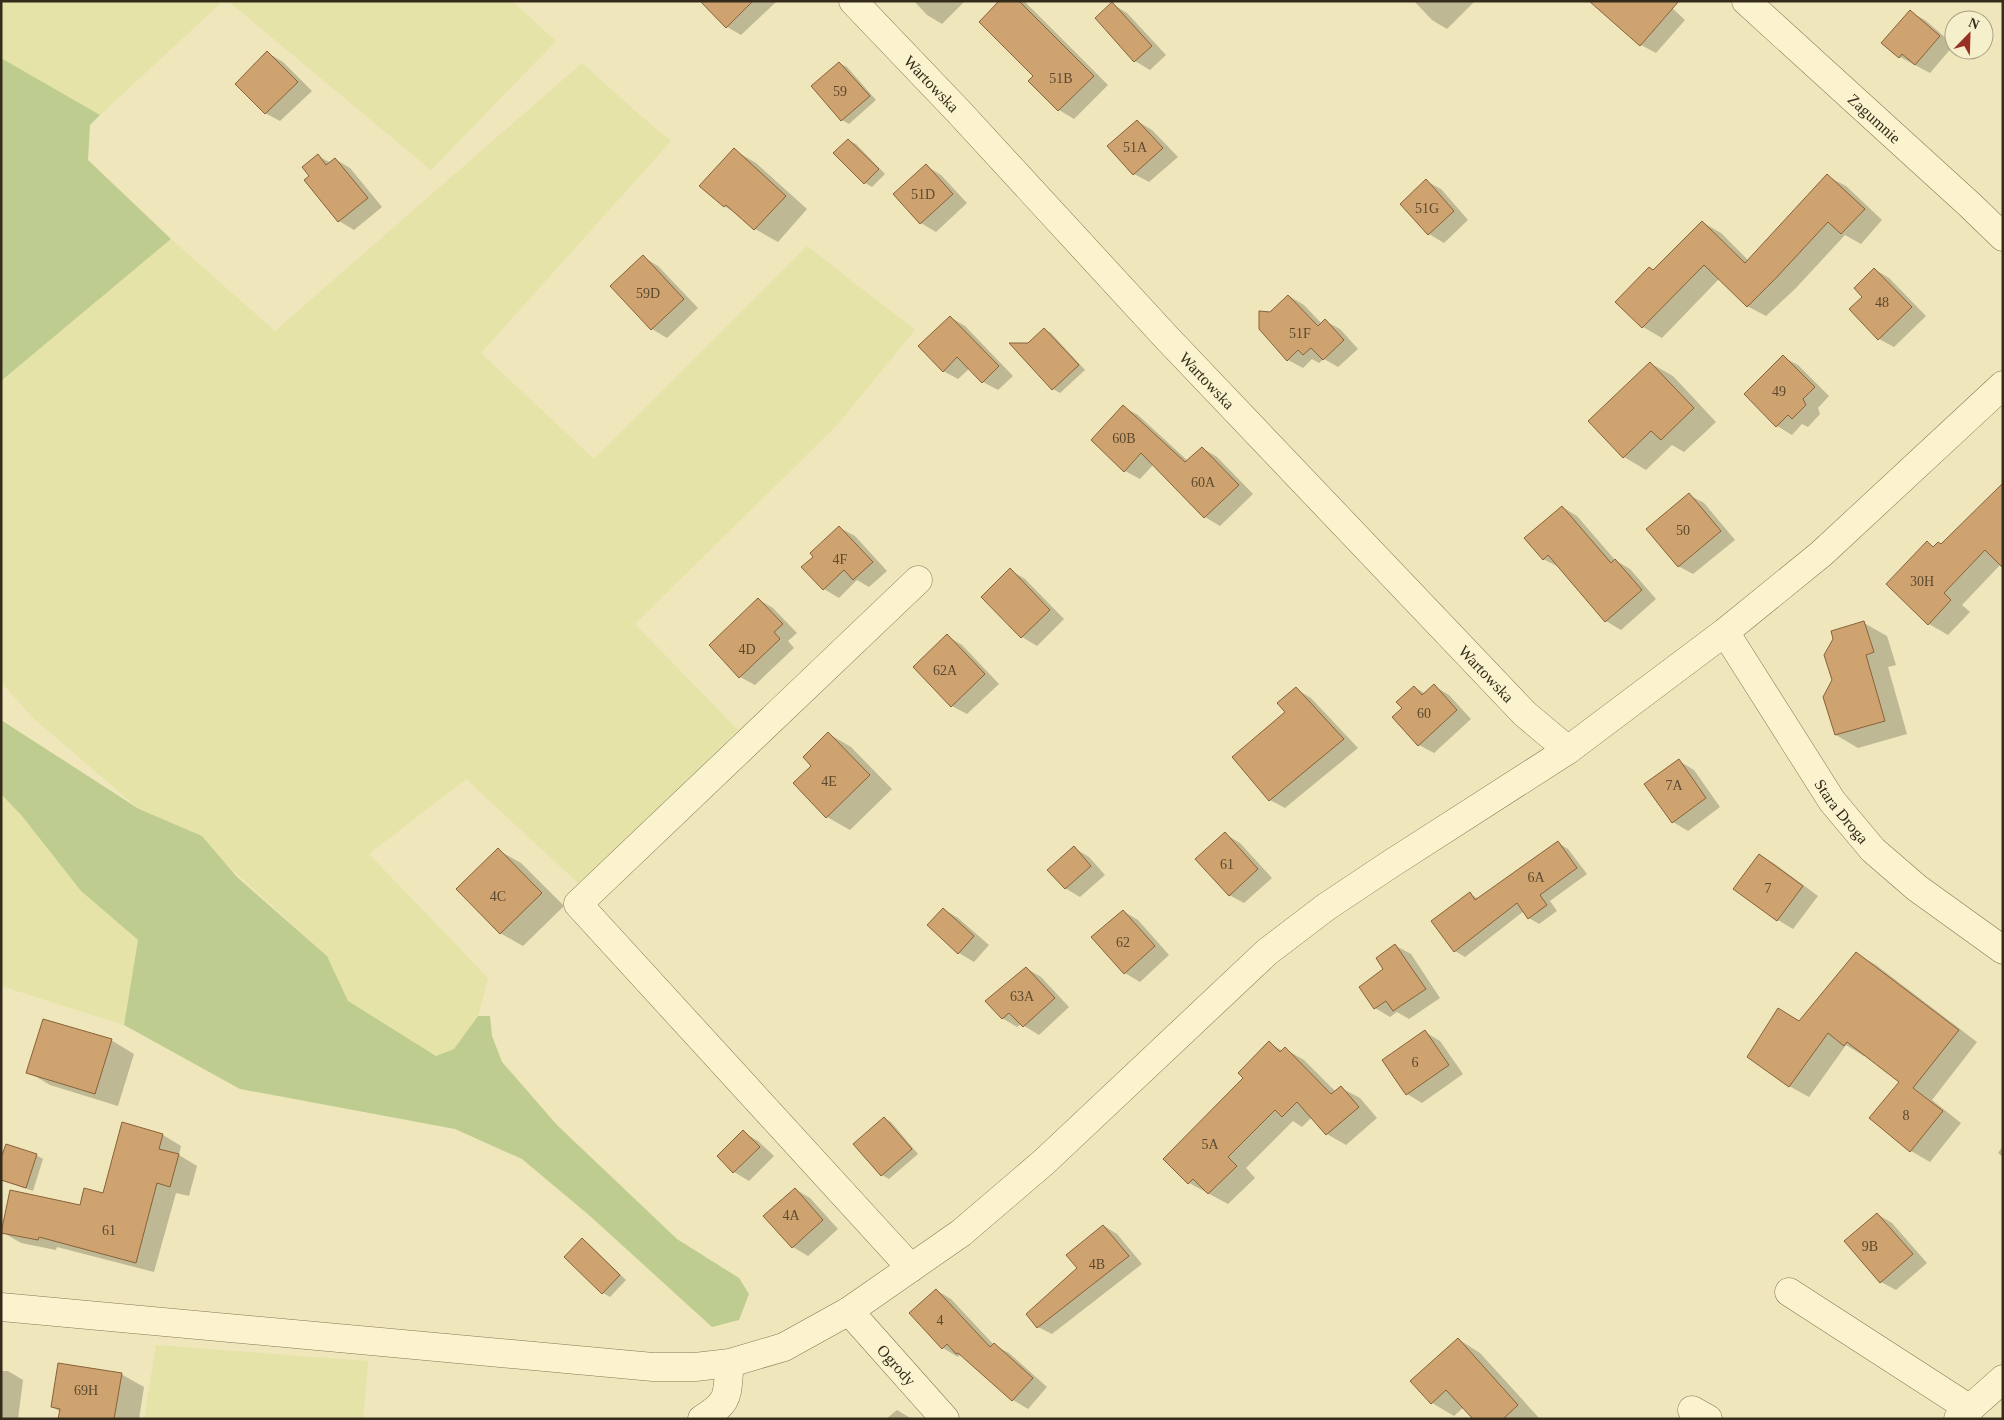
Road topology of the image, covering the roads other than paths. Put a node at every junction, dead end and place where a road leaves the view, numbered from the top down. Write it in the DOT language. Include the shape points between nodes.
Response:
graph roads {
  1 [pos="853,1"];
  2 [pos="1746,1"];
  3 [pos="2003,237"];
  4 [pos="2003,385"];
  5 [pos="918,580"];
  6 [pos="1725,632"];
  7 [pos="1568,750"];
  8 [pos="2003,950"];
  9 [pos="911,1268"];
  10 [pos="1789,1292"];
  11 [pos="1,1307"];
  12 [pos="849,1311"];
  13 [pos="730,1363"];
  14 [pos="2003,1379"];
  15 [pos="1964,1414"];
  16 [pos="702,1419"];
  17 [pos="945,1419"];
  1 -- 7 [label="street, Wartowska" via="1166,337 1525,714"];
  2 -- 3 [label="street, Zagumnie"];
  4 -- 6 [label="street" via="1821,554"];
  5 -- 9 [label="street" via="578,904"];
  6 -- 7 [label="street"];
  6 -- 8 [label="street, Stara Droga" via="1832,801 1873,850 1917,888"];
  7 -- 9 [label="street" via="1326,907 1267,952 1044,1162 961,1233"];
  9 -- 12 [label="street"];
  10 -- 15 [label="street"];
  11 -- 13 [label="street" via="653,1367"];
  12 -- 13 [label="street" via="784,1347"];
  12 -- 17 [label="street, Ogrody"];
  13 -- 16 [label="street" via="726,1398"];
  14 -- 15 [label="street"];
}
